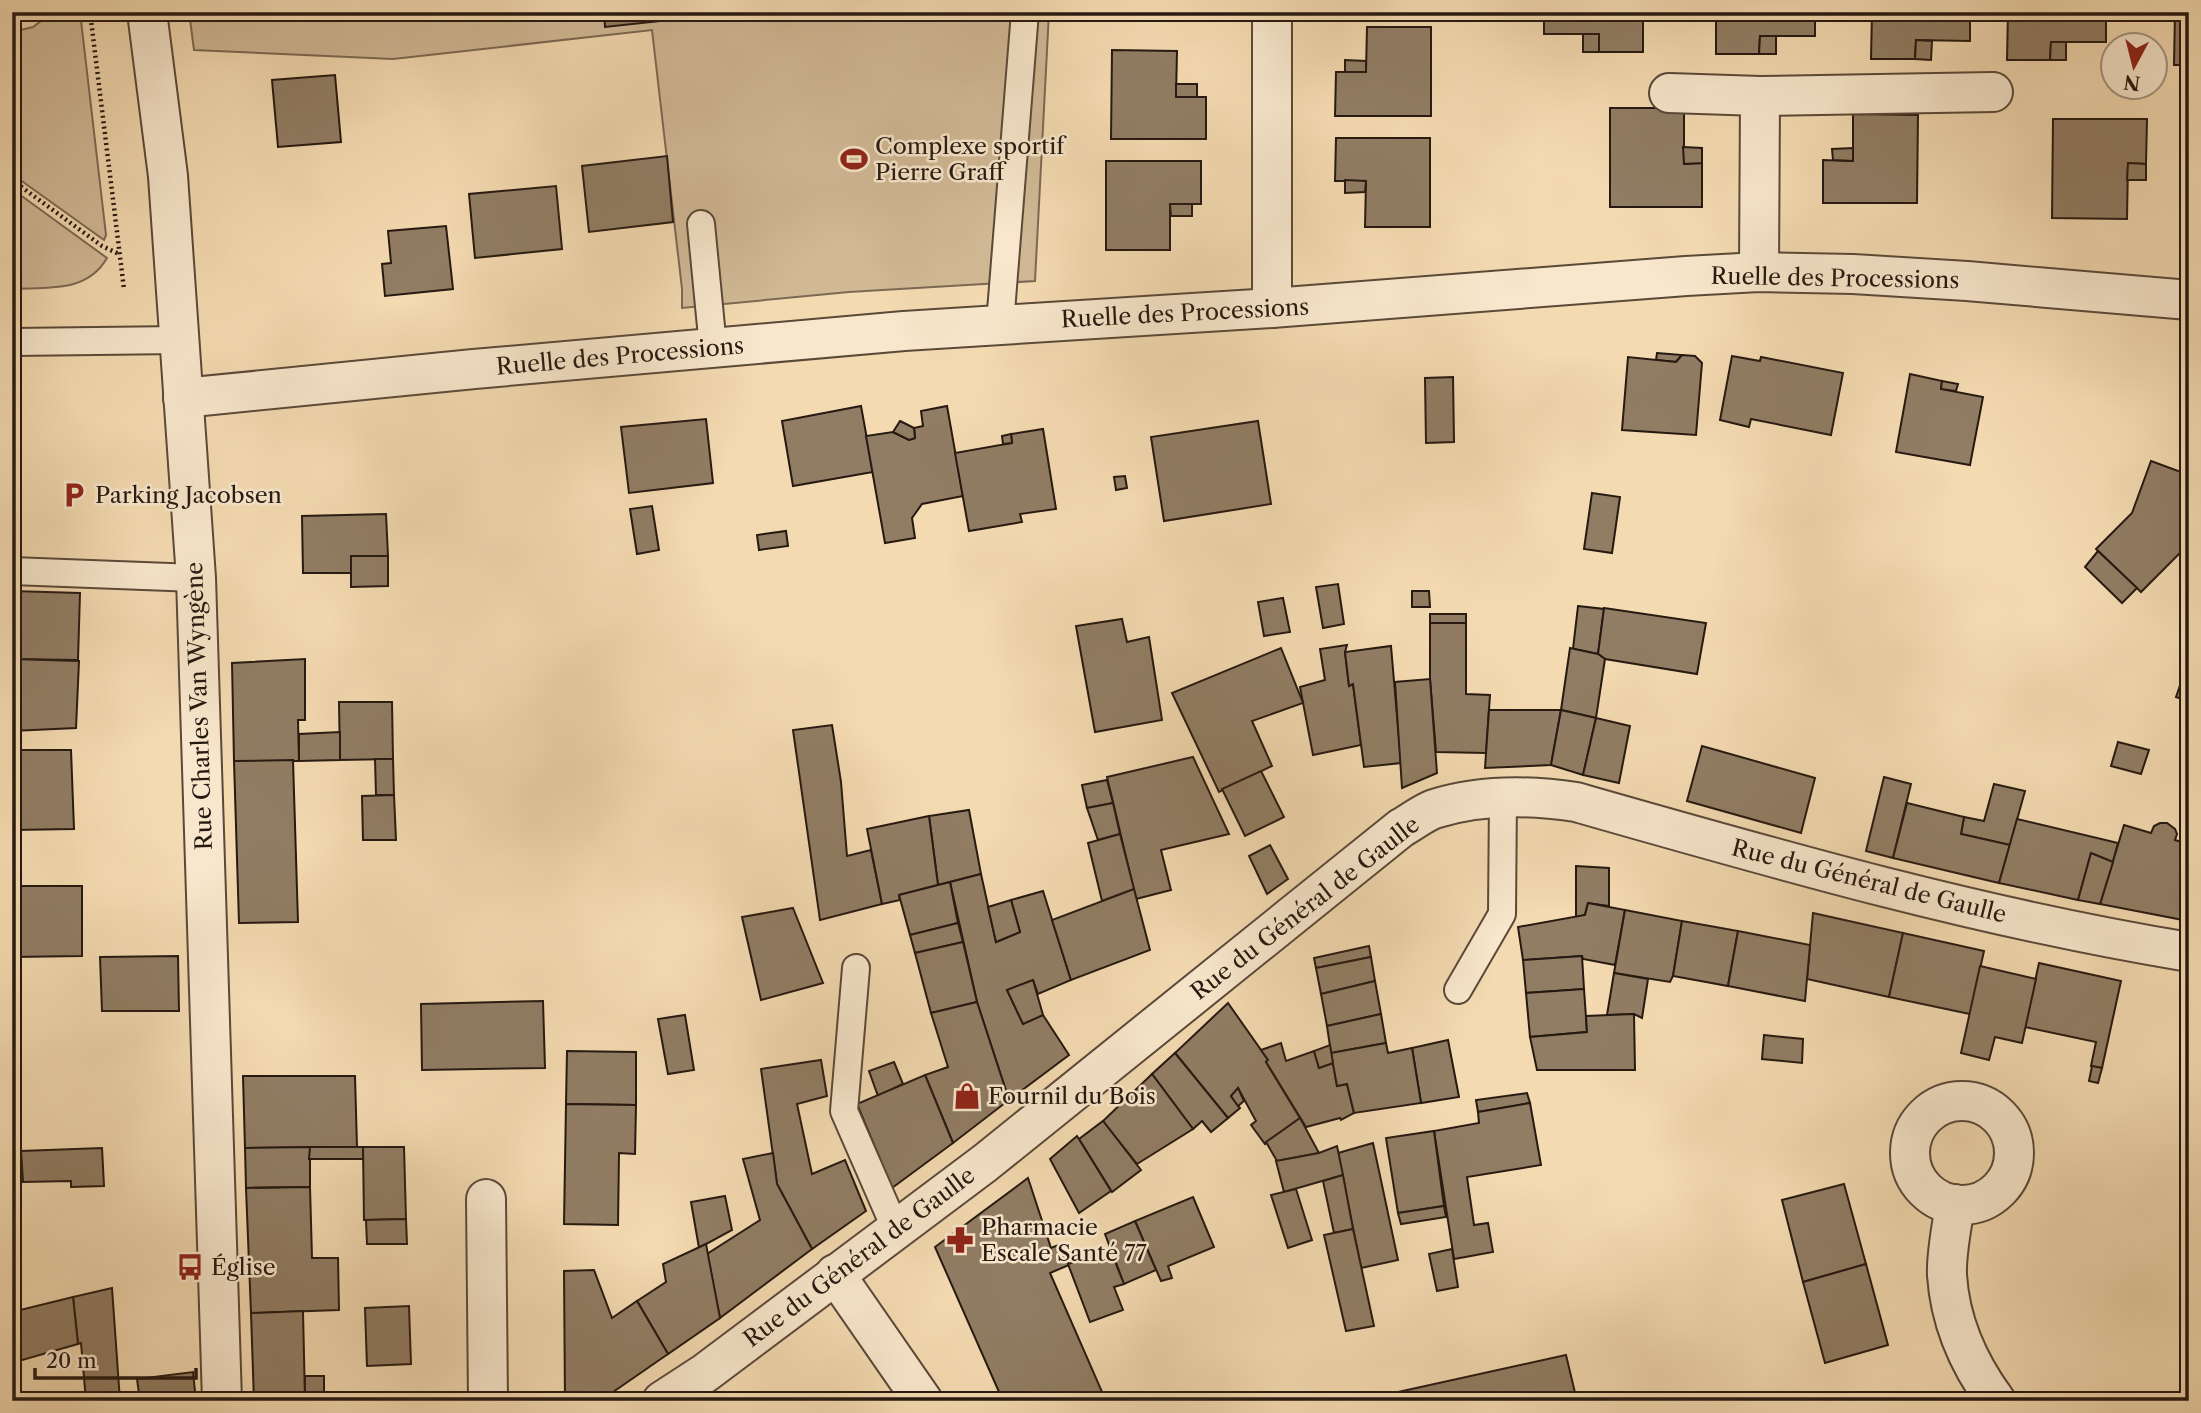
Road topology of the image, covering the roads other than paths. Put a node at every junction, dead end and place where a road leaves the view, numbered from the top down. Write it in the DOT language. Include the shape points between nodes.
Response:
graph roads {
  1 [pos="147,12"];
  2 [pos="1025,12"];
  3 [pos="1272,12"];
  4 [pos="1993,92"];
  5 [pos="1669,93"];
  6 [pos="1760,96"];
  7 [pos="701,224"];
  8 [pos="1759,272"];
  9 [pos="2189,299"];
  10 [pos="1272,308"];
  11 [pos="1000,324"];
  12 [pos="180,340"];
  13 [pos="12,342"];
  14 [pos="713,347"];
  15 [pos="183,398"];
  16 [pos="12,571"];
  17 [pos="196,578"];
  18 [pos="1503,797"];
  19 [pos="2189,952"];
  20 [pos="856,968"];
  21 [pos="1458,990"];
  22 [pos="486,1199"];
  23 [pos="1955,1205"];
  24 [pos="896,1230"];
  25 [pos="835,1274"];
  26 [pos="222,1401"];
  27 [pos="488,1401"];
  28 [pos="662,1401"];
  29 [pos="923,1401"];
  30 [pos="1996,1401"];
  1 -- 12 [label="street, Rue Charles Van Wyngène" via="168,176"];
  2 -- 11 [label="lane"];
  3 -- 10 [label="street"];
  4 -- 6 [label="street"];
  5 -- 6 [label="street"];
  6 -- 8 [label="street"];
  7 -- 14 [label="lane"];
  8 -- 9 [label="street, Ruelle des Processions" via="1955,280"];
  8 -- 10 [label="street, Ruelle des Processions"];
  10 -- 11 [label="street, Ruelle des Processions"];
  11 -- 14 [label="street, Ruelle des Processions"];
  12 -- 13 [label="lane"];
  12 -- 15 [label="street, Rue Charles Van Wyngène"];
  14 -- 15 [label="street, Ruelle des Processions"];
  15 -- 17 [label="street, Rue Charles Van Wyngène"];
  16 -- 17 [label="lane"];
  17 -- 26 [label="street, Rue Charles Van Wyngène"];
  18 -- 19 [label="street, Rue du Général de Gaulle" via="1576,802 1945,903"];
  18 -- 21 [label="lane" via="1502,914"];
  18 -- 24 [label="street, Rue du Général de Gaulle" via="1433,810 1401,828"];
  20 -- 24 [label="lane" via="844,1111"];
  22 -- 27 [label="street"];
  23 -- 30 [label="street" via="1947,1274 1954,1318 1970,1363"];
  24 -- 25 [label="street, Rue du Général de Gaulle"];
  25 -- 28 [label="street, Rue du Général de Gaulle"];
  25 -- 29 [label="street"];
}
